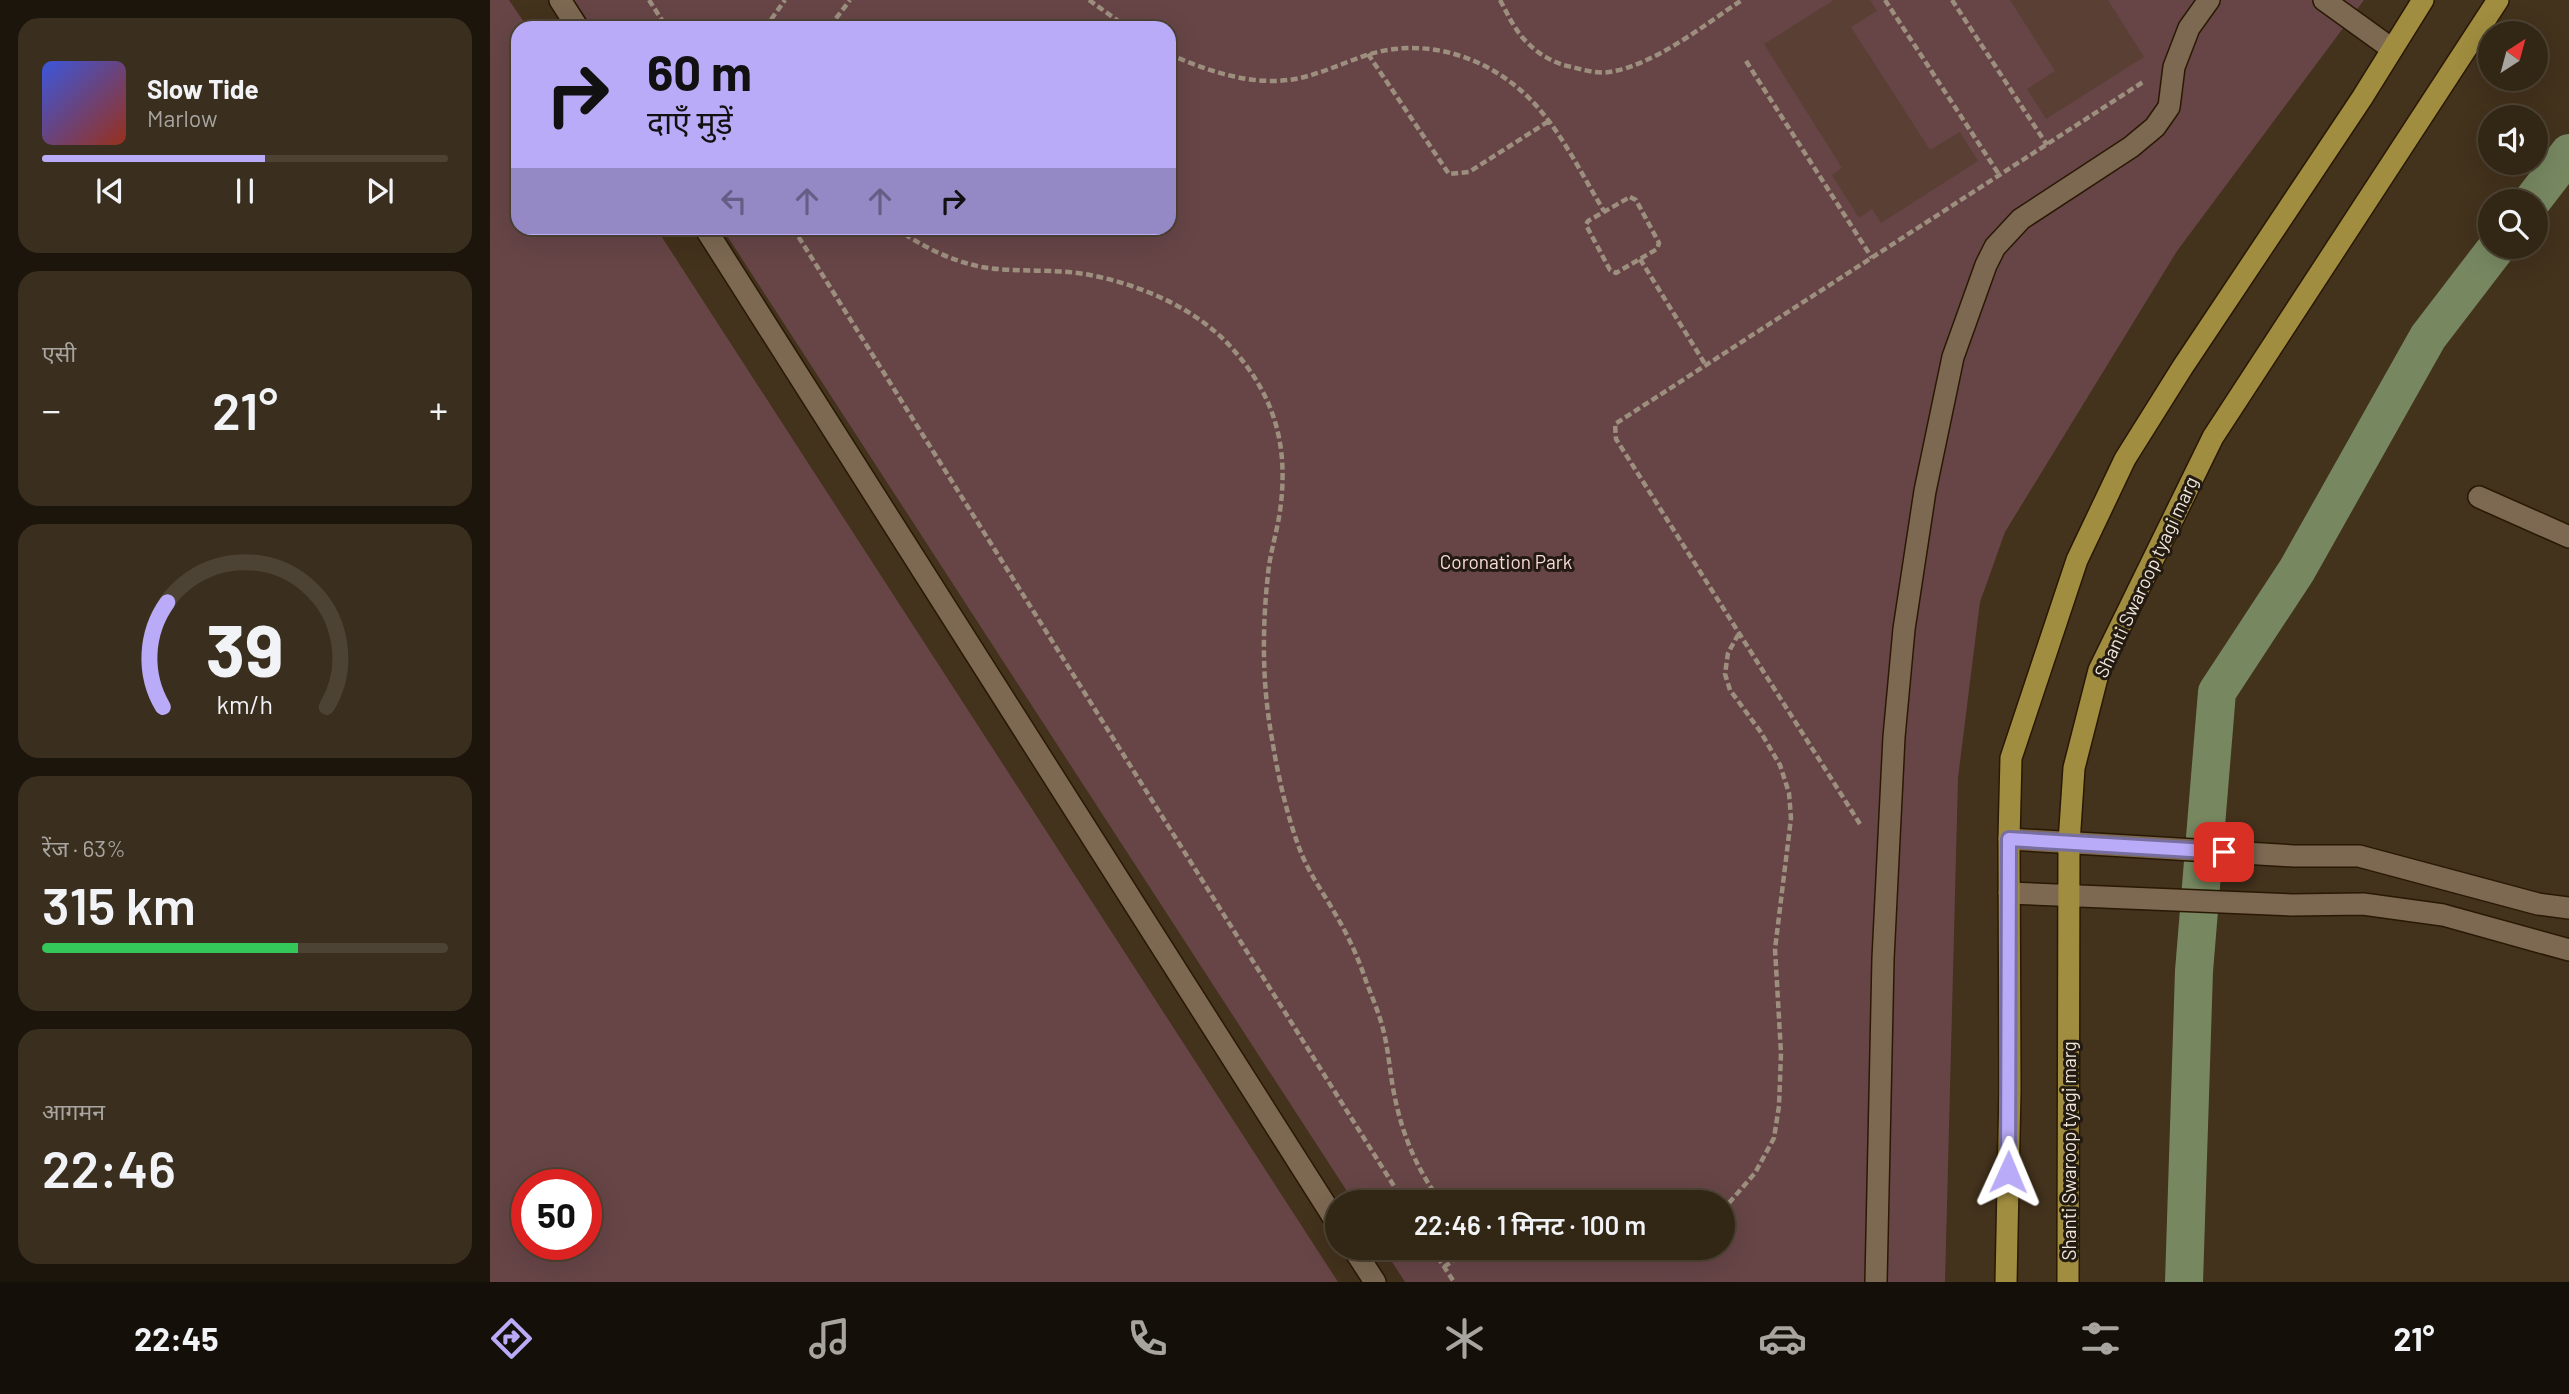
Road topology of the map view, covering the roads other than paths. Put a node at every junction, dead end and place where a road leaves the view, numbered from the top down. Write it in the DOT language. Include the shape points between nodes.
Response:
graph roads {
  1 [pos="561,0"];
  2 [pos="2209,0"];
  3 [pos="2323,0"];
  4 [pos="2423,0"];
  5 [pos="2498,0"];
  6 [pos="574,21"];
  7 [pos="2392,49"];
  8 [pos="709,235"];
  9 [pos="2479,497"];
  10 [pos="2569,537"];
  11 [pos="2009,839"];
  12 [pos="2069,843"];
  13 [pos="2458,884"];
  14 [pos="2010,893"];
  15 [pos="2070,895"];
  16 [pos="2569,908"];
  17 [pos="2451,916"];
  18 [pos="2569,950"];
  19 [pos="1325,1204"];
  20 [pos="1361,1260"];
  21 [pos="1375,1282"];
  22 [pos="1876,1282"];
  23 [pos="2006,1282"];
  24 [pos="2068,1282"];
  1 -- 6 [label="street"];
  2 -- 22 [label="street" via="2189,28 2174,67 2169,107 2155,127 2003,236 1986,265 1953,357 1925,491 1894,737 1882,972"];
  3 -- 7 [label="street"];
  4 -- 7 [label="main road"];
  5 -- 12 [label="main road, Shanti Swaroop tyagi marg" via="2213,437 2099,670 2074,768"];
  7 -- 11 [label="main road" via="2125,459 2077,560 2011,758"];
  8 -- 19 [label="street"];
  9 -- 10 [label="street"];
  11 -- 12 [label="street"];
  11 -- 14 [label="main road"];
  12 -- 13 [label="street" via="2359,856"];
  12 -- 15 [label="main road, Shanti Swaroop tyagi marg"];
  13 -- 16 [label="street"];
  13 -- 17 [label="street"];
  14 -- 15 [label="street"];
  14 -- 23 [label="main road"];
  15 -- 17 [label="street" via="2363,904"];
  15 -- 24 [label="main road, Shanti Swaroop tyagi marg"];
  17 -- 18 [label="street"];
  20 -- 21 [label="street"];
}
